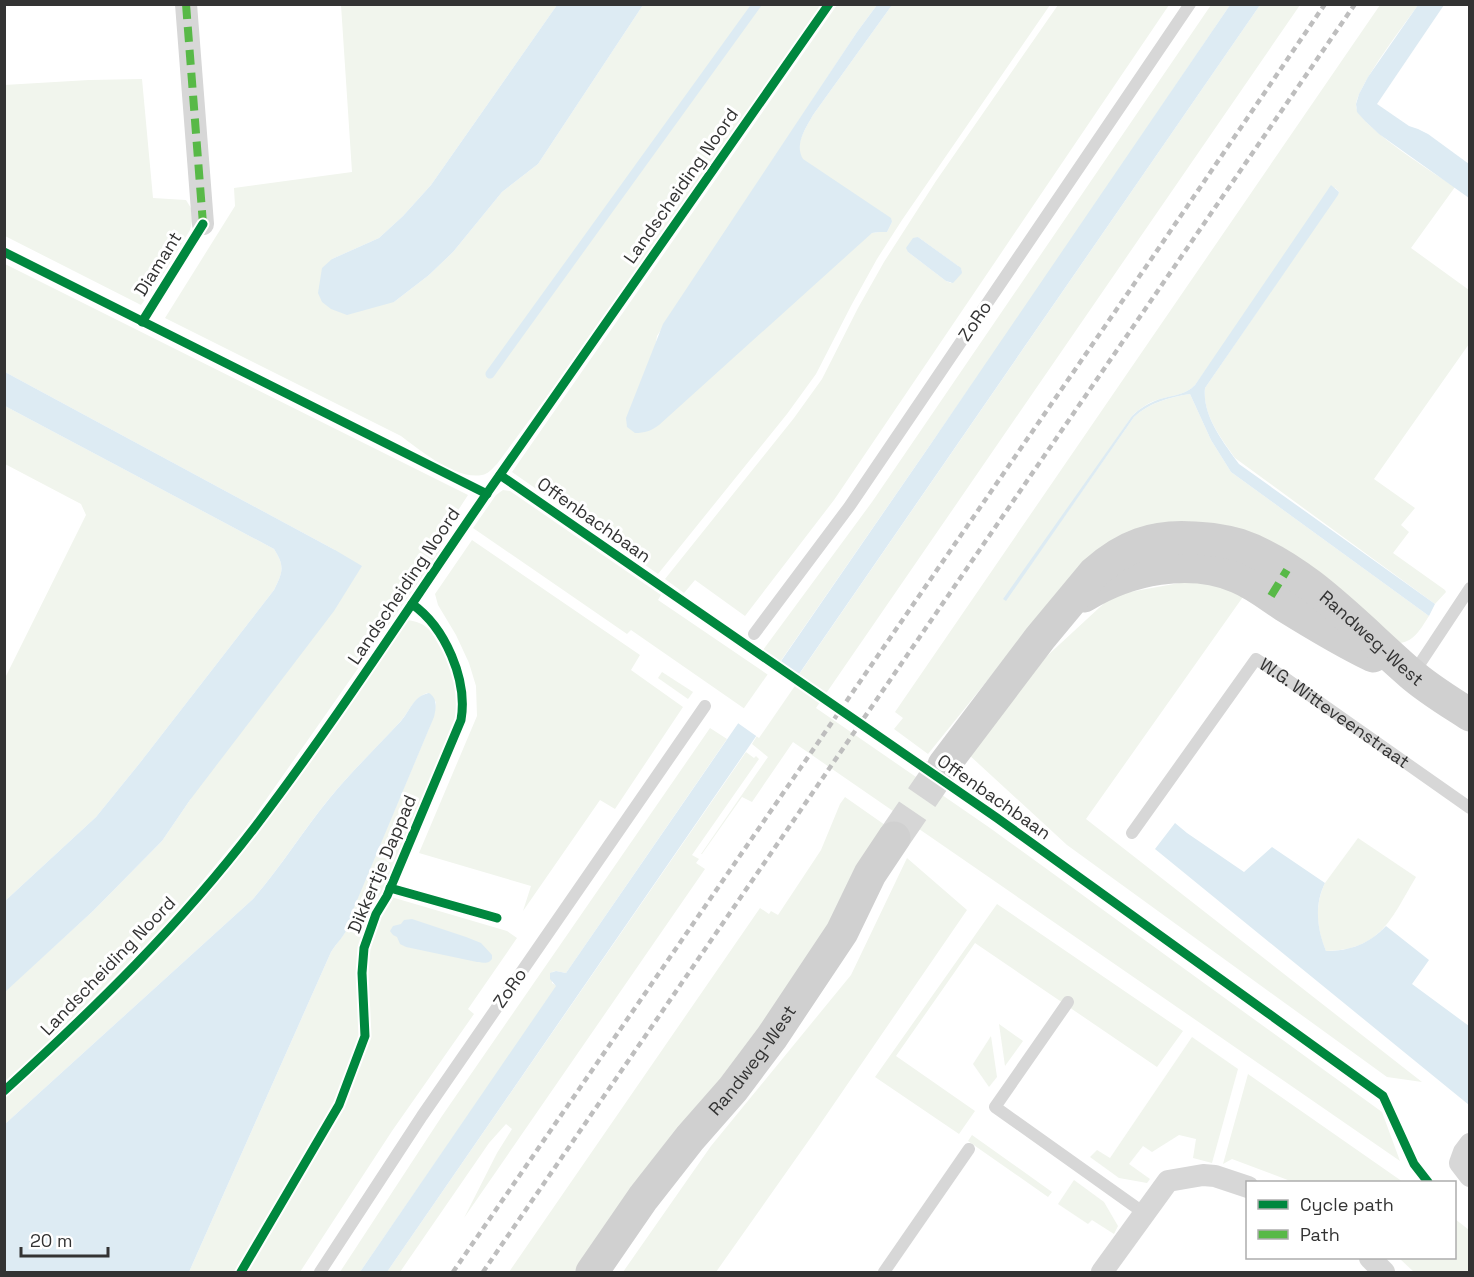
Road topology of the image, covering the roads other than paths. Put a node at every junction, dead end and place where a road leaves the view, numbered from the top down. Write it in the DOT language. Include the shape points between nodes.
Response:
graph roads {
  1 [pos="186,4"];
  2 [pos="1190,4"];
  3 [pos="203,224"];
  4 [pos="1470,588"];
  5 [pos="754,634"];
  6 [pos="1412,675"];
  7 [pos="705,706"];
  8 [pos="1470,715"];
  9 [pos="944,765"];
  10 [pos="1470,808"];
  11 [pos="1132,833"];
  12 [pos="894,838"];
  13 [pos="1068,1002"];
  14 [pos="969,1149"];
  15 [pos="1246,1186"];
  16 [pos="1144,1213"];
  17 [pos="1372,1259"];
  18 [pos="320,1272"];
  19 [pos="592,1272"];
  20 [pos="884,1272"];
  21 [pos="1102,1272"];
  22 [pos="1384,1272"];
  1 -- 3 [label="street, Diamant"];
  2 -- 5 [label="lane, ZoRo" via="849,507"];
  4 -- 6 [label="lane"];
  6 -- 8 [label="main road, Randweg-West"];
  6 -- 9 [label="main road, Randweg-West" via="1333,603 1275,562 1218,540 1196,553 1181,537 1150,540 1125,550 1094,573"];
  7 -- 18 [label="lane, ZoRo" via="422,1116"];
  10 -- 11 [label="lane, W.G. Witteveenstraat" via="1256,659"];
  12 -- 19 [label="main road, Randweg-West" via="870,874 842,932 772,1037 643,1198"];
  13 -- 16 [label="lane" via="995,1107"];
  14 -- 20 [label="lane"];
  15 -- 16 [label="street" via="1203,1175 1168,1181"];
  16 -- 21 [label="street"];
  17 -- 22 [label="street"];
}
